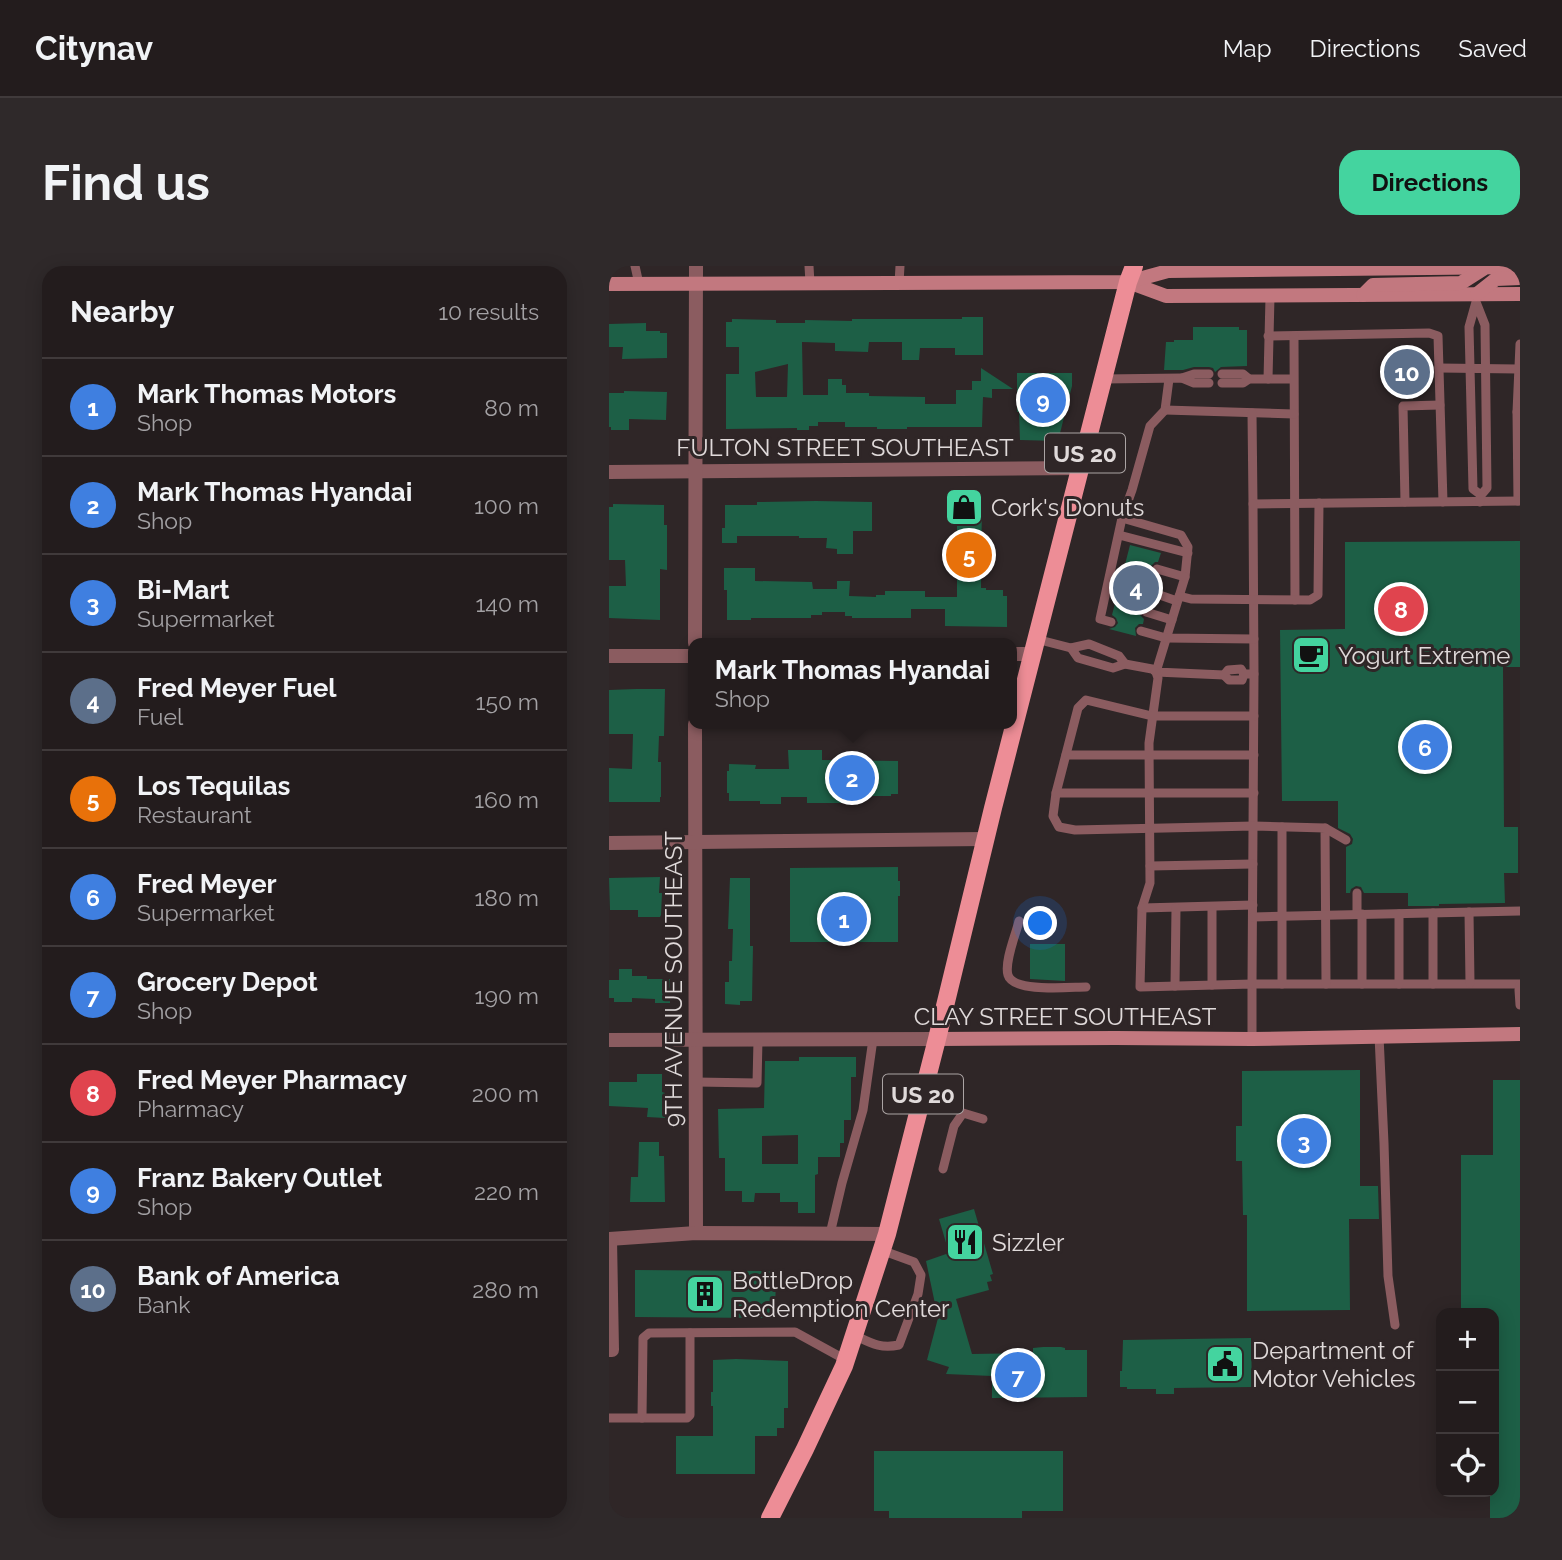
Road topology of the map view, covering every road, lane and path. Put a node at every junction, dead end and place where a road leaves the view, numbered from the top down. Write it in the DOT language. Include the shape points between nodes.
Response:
graph roads {
  1 [pos="635,266"];
  2 [pos="696,266"];
  3 [pos="809,266"];
  4 [pos="900,266"];
  5 [pos="1268,268"];
  6 [pos="1484,268"];
  7 [pos="1520,268"];
  8 [pos="1131,274"];
  9 [pos="1520,278"];
  10 [pos="810,283"];
  11 [pos="899,283"];
  12 [pos="609,284"];
  13 [pos="639,284"];
  14 [pos="695,284"];
  15 [pos="1520,294"];
  16 [pos="1363,295"];
  17 [pos="1270,297"];
  18 [pos="1476,298"];
  19 [pos="1268,336"];
  20 [pos="1294,336"];
  21 [pos="1520,344"];
  22 [pos="1439,368"];
  23 [pos="1470,369"];
  24 [pos="1485,369"];
  25 [pos="1518,369"];
  26 [pos="1209,378"];
  27 [pos="1222,378"];
  28 [pos="1104,379"];
  29 [pos="1169,379"];
  30 [pos="1268,379"];
  31 [pos="1293,379"];
  32 [pos="1440,405"];
  33 [pos="1165,410"];
  34 [pos="1519,412"];
  35 [pos="1252,413"];
  36 [pos="1294,414"];
  37 [pos="1081,468"];
  38 [pos="695,471"];
  39 [pos="609,472"];
  40 [pos="1481,498"];
  41 [pos="1519,501"];
  42 [pos="1405,502"];
  43 [pos="1443,502"];
  44 [pos="1295,503"];
  45 [pos="1319,503"];
  46 [pos="1253,504"];
  47 [pos="1122,519"];
  48 [pos="1119,535"];
  49 [pos="1188,552"];
  50 [pos="1114,557"];
  51 [pos="1126,561"];
  52 [pos="1157,569"];
  53 [pos="1185,577"];
  54 [pos="1109,580"];
  55 [pos="1120,584"];
  56 [pos="1151,592"];
  57 [pos="1178,598"];
  58 [pos="1105,599"];
  59 [pos="1254,600"];
  60 [pos="1295,600"];
  61 [pos="1116,602"];
  62 [pos="1146,612"];
  63 [pos="1172,620"];
  64 [pos="1111,622"];
  65 [pos="1141,631"];
  66 [pos="695,638"];
  67 [pos="1166,638"];
  68 [pos="1254,639"];
  69 [pos="1034,647"];
  70 [pos="1071,648"];
  71 [pos="1017,652"];
  72 [pos="609,656"];
  73 [pos="688,656"];
  74 [pos="1125,664"];
  75 [pos="1156,672"];
  76 [pos="1249,674"];
  77 [pos="1017,714"];
  78 [pos="1152,716"];
  79 [pos="1254,716"];
  80 [pos="695,729"];
  81 [pos="1013,729"];
  82 [pos="1066,755"];
  83 [pos="1149,755"];
  84 [pos="1254,755"];
  85 [pos="1056,793"];
  86 [pos="1150,793"];
  87 [pos="1254,793"];
  88 [pos="1254,826"];
  89 [pos="1282,827"];
  90 [pos="1325,828"];
  91 [pos="1150,829"];
  92 [pos="985,839"];
  93 [pos="1346,840"];
  94 [pos="695,842"];
  95 [pos="609,843"];
  96 [pos="1253,864"];
  97 [pos="1150,866"];
  98 [pos="1357,893"];
  99 [pos="1253,905"];
  100 [pos="1212,907"];
  101 [pos="1142,908"];
  102 [pos="1176,908"];
  103 [pos="1520,911"];
  104 [pos="1469,912"];
  105 [pos="1433,913"];
  106 [pos="1360,914"];
  107 [pos="1399,914"];
  108 [pos="1325,915"];
  109 [pos="1282,916"];
  110 [pos="1253,917"];
  111 [pos="1019,921"];
  112 [pos="1252,984"];
  113 [pos="1282,984"];
  114 [pos="1326,984"];
  115 [pos="1362,984"];
  116 [pos="1399,984"];
  117 [pos="1433,984"];
  118 [pos="1470,984"];
  119 [pos="1520,984"];
  120 [pos="1212,985"];
  121 [pos="1175,986"];
  122 [pos="1086,987"];
  123 [pos="1520,1005"];
  124 [pos="1520,1034"];
  125 [pos="1379,1036"];
  126 [pos="873,1039"];
  127 [pos="937,1039"];
  128 [pos="1252,1039"];
  129 [pos="609,1040"];
  130 [pos="696,1040"];
  131 [pos="758,1040"];
  132 [pos="696,1082"];
  133 [pos="983,1119"];
  134 [pos="943,1168"];
  135 [pos="696,1233"];
  136 [pos="830,1234"];
  137 [pos="609,1239"];
  138 [pos="884,1242"];
  139 [pos="1395,1325"];
  140 [pos="690,1333"];
  141 [pos="854,1335"];
  142 [pos="610,1350"];
  143 [pos="846,1360"];
  144 [pos="609,1418"];
  145 [pos="642,1418"];
  146 [pos="770,1518"];
  1 -- 13 [label="lane"];
  2 -- 14 [label="street"];
  3 -- 10 [label="lane"];
  4 -- 11 [label="lane"];
  5 -- 6 [label="main road"];
  5 -- 8 [label="main road"];
  6 -- 7 [label="main road"];
  6 -- 16 [label="main road" via="1461,283 1373,285"];
  8 -- 11 [label="main road"];
  8 -- 17 [label="main road" via="1166,296"];
  8 -- 28 [label="main road, US 20"];
  9 -- 18 [label="main road" via="1496,279"];
  10 -- 11 [label="main road"];
  10 -- 14 [label="main road"];
  12 -- 13 [label="main road"];
  13 -- 14 [label="main road"];
  14 -- 38 [label="street"];
  15 -- 18 [label="main road"];
  16 -- 17 [label="main road"];
  16 -- 18 [label="main road"];
  17 -- 19 [label="lane"];
  18 -- 23 [label="lane" via="1469,327"];
  18 -- 24 [label="lane" via="1485,325"];
  19 -- 20 [label="lane"];
  19 -- 30 [label="lane"];
  20 -- 22 [label="lane" via="1429,333 1438,337"];
  20 -- 31 [label="lane"];
  21 -- 25 [label="lane"];
  22 -- 23 [label="lane"];
  22 -- 32 [label="lane"];
  23 -- 24 [label="lane"];
  23 -- 40 [label="lane" via="1472,489"];
  24 -- 25 [label="lane"];
  24 -- 40 [label="lane" via="1487,488"];
  25 -- 34 [label="lane"];
  26 -- 29 [label="lane" via="1194,383"];
  27 -- 30 [label="lane" via="1243,374 1249,379"];
  28 -- 29 [label="lane"];
  28 -- 37 [label="main road, US 20"];
  29 -- 33 [label="lane"];
  30 -- 31 [label="lane"];
  31 -- 36 [label="lane"];
  32 -- 42 [label="lane" via="1403,406"];
  32 -- 43 [label="lane"];
  33 -- 35 [label="lane"];
  33 -- 47 [label="lane" via="1150,426"];
  34 -- 41 [label="lane"];
  35 -- 36 [label="lane"];
  35 -- 46 [label="lane"];
  36 -- 44 [label="lane"];
  37 -- 38 [label="street, FULTON STREET SOUTHEAST"];
  37 -- 69 [label="main road, US 20"];
  38 -- 39 [label="street, FULTON STREET SOUTHEAST"];
  38 -- 66 [label="street"];
  40 -- 41 [label="lane"];
  40 -- 43 [label="lane"];
  42 -- 43 [label="lane"];
  42 -- 45 [label="lane"];
  44 -- 45 [label="lane"];
  44 -- 46 [label="lane"];
  44 -- 60 [label="lane"];
  45 -- 60 [label="lane" via="1318,595"];
  46 -- 59 [label="lane"];
  47 -- 48 [label="lane"];
  47 -- 49 [label="lane" via="1181,535"];
  48 -- 49 [label="lane"];
  48 -- 50 [label="lane"];
  49 -- 53 [label="lane"];
  50 -- 51 [label="lane"];
  50 -- 54 [label="lane"];
  52 -- 53 [label="lane"];
  53 -- 57 [label="lane"];
  54 -- 55 [label="lane"];
  54 -- 58 [label="lane"];
  56 -- 57 [label="lane"];
  57 -- 59 [label="lane"];
  57 -- 63 [label="lane"];
  58 -- 61 [label="lane"];
  58 -- 64 [label="lane" via="1100,619"];
  59 -- 60 [label="lane"];
  59 -- 68 [label="lane"];
  62 -- 63 [label="lane"];
  63 -- 67 [label="lane"];
  65 -- 67 [label="lane"];
  67 -- 68 [label="lane"];
  67 -- 75 [label="lane"];
  68 -- 76 [label="lane"];
  69 -- 70 [label="lane"];
  69 -- 71 [label="street"];
  69 -- 77 [label="main road, US 20"];
  70 -- 74 [label="lane" via="1089,644 1119,656"];
  70 -- 74 [label="lane" via="1078,658 1114,668"];
  72 -- 73 [label="street"];
  74 -- 75 [label="lane"];
  75 -- 76 [label="lane" via="1224,675 1241,669"];
  75 -- 78 [label="lane"];
  76 -- 79 [label="lane"];
  78 -- 79 [label="lane"];
  78 -- 82 [label="lane" via="1086,701 1078,708"];
  78 -- 83 [label="lane"];
  79 -- 84 [label="lane"];
  80 -- 94 [label="street, 9TH AVENUE SOUTHEAST"];
  81 -- 92 [label="main road, US 20"];
  82 -- 83 [label="lane"];
  82 -- 85 [label="lane"];
  83 -- 84 [label="lane"];
  83 -- 86 [label="lane"];
  84 -- 87 [label="lane"];
  85 -- 86 [label="lane"];
  85 -- 91 [label="lane" via="1053,816 1059,827"];
  86 -- 87 [label="lane"];
  86 -- 91 [label="lane"];
  87 -- 88 [label="lane"];
  88 -- 89 [label="lane"];
  88 -- 91 [label="lane"];
  88 -- 96 [label="lane"];
  89 -- 90 [label="lane"];
  89 -- 109 [label="lane"];
  90 -- 93 [label="lane"];
  90 -- 108 [label="lane"];
  91 -- 97 [label="lane"];
  92 -- 94 [label="street"];
  92 -- 127 [label="main road, US 20"];
  94 -- 95 [label="street"];
  94 -- 130 [label="street, 9TH AVENUE SOUTHEAST"];
  96 -- 97 [label="lane"];
  96 -- 99 [label="lane"];
  97 -- 101 [label="lane"];
  98 -- 106 [label="lane"];
  99 -- 100 [label="lane"];
  99 -- 110 [label="lane"];
  100 -- 102 [label="lane"];
  100 -- 120 [label="lane"];
  101 -- 102 [label="lane"];
  101 -- 121 [label="lane" via="1140,987"];
  102 -- 121 [label="lane"];
  103 -- 104 [label="lane"];
  104 -- 105 [label="lane"];
  104 -- 118 [label="lane"];
  105 -- 107 [label="lane"];
  105 -- 117 [label="lane"];
  106 -- 107 [label="lane"];
  106 -- 108 [label="lane"];
  106 -- 115 [label="lane"];
  107 -- 116 [label="lane"];
  108 -- 109 [label="lane"];
  108 -- 114 [label="lane"];
  109 -- 110 [label="lane"];
  109 -- 113 [label="lane"];
  110 -- 112 [label="lane"];
  111 -- 122 [label="lane" via="1007,965 1011,981 1036,987"];
  112 -- 113 [label="lane"];
  112 -- 120 [label="lane"];
  112 -- 128 [label="lane"];
  113 -- 114 [label="lane"];
  114 -- 115 [label="lane"];
  115 -- 116 [label="lane"];
  116 -- 117 [label="lane"];
  117 -- 118 [label="lane"];
  118 -- 119 [label="lane"];
  119 -- 123 [label="lane"];
  120 -- 121 [label="lane"];
  124 -- 125 [label="main road, CLAY STREET SOUTHEAST"];
  125 -- 128 [label="main road, CLAY STREET SOUTHEAST"];
  125 -- 139 [label="lane" via="1388,1276"];
  126 -- 127 [label="street, CLAY STREET SOUTHEAST"];
  126 -- 131 [label="street, CLAY STREET SOUTHEAST"];
  126 -- 136 [label="lane" via="863,1110"];
  127 -- 128 [label="main road, CLAY STREET SOUTHEAST"];
  127 -- 138 [label="main road, US 20"];
  129 -- 130 [label="street, CLAY STREET SOUTHEAST"];
  130 -- 131 [label="street, CLAY STREET SOUTHEAST"];
  130 -- 132 [label="street, 9TH AVENUE SOUTHEAST"];
  131 -- 132 [label="lane" via="757,1083"];
  132 -- 135 [label="street, 9TH AVENUE SOUTHEAST"];
  133 -- 134 [label="lane" via="963,1113 954,1126"];
  135 -- 136 [label="street"];
  135 -- 137 [label="street"];
  136 -- 138 [label="street"];
  137 -- 142 [label="street"];
  138 -- 141 [label="main road, US 20"];
  138 -- 141 [label="lane" via="914,1262 921,1275 918,1294 899,1345 887,1348"];
  140 -- 143 [label="lane" via="795,1332"];
  140 -- 145 [label="lane" via="649,1333 643,1338"];
  140 -- 145 [label="lane" via="690,1415"];
  141 -- 143 [label="main road, US 20"];
  143 -- 146 [label="main road, US 20"];
  144 -- 145 [label="lane"];
}
